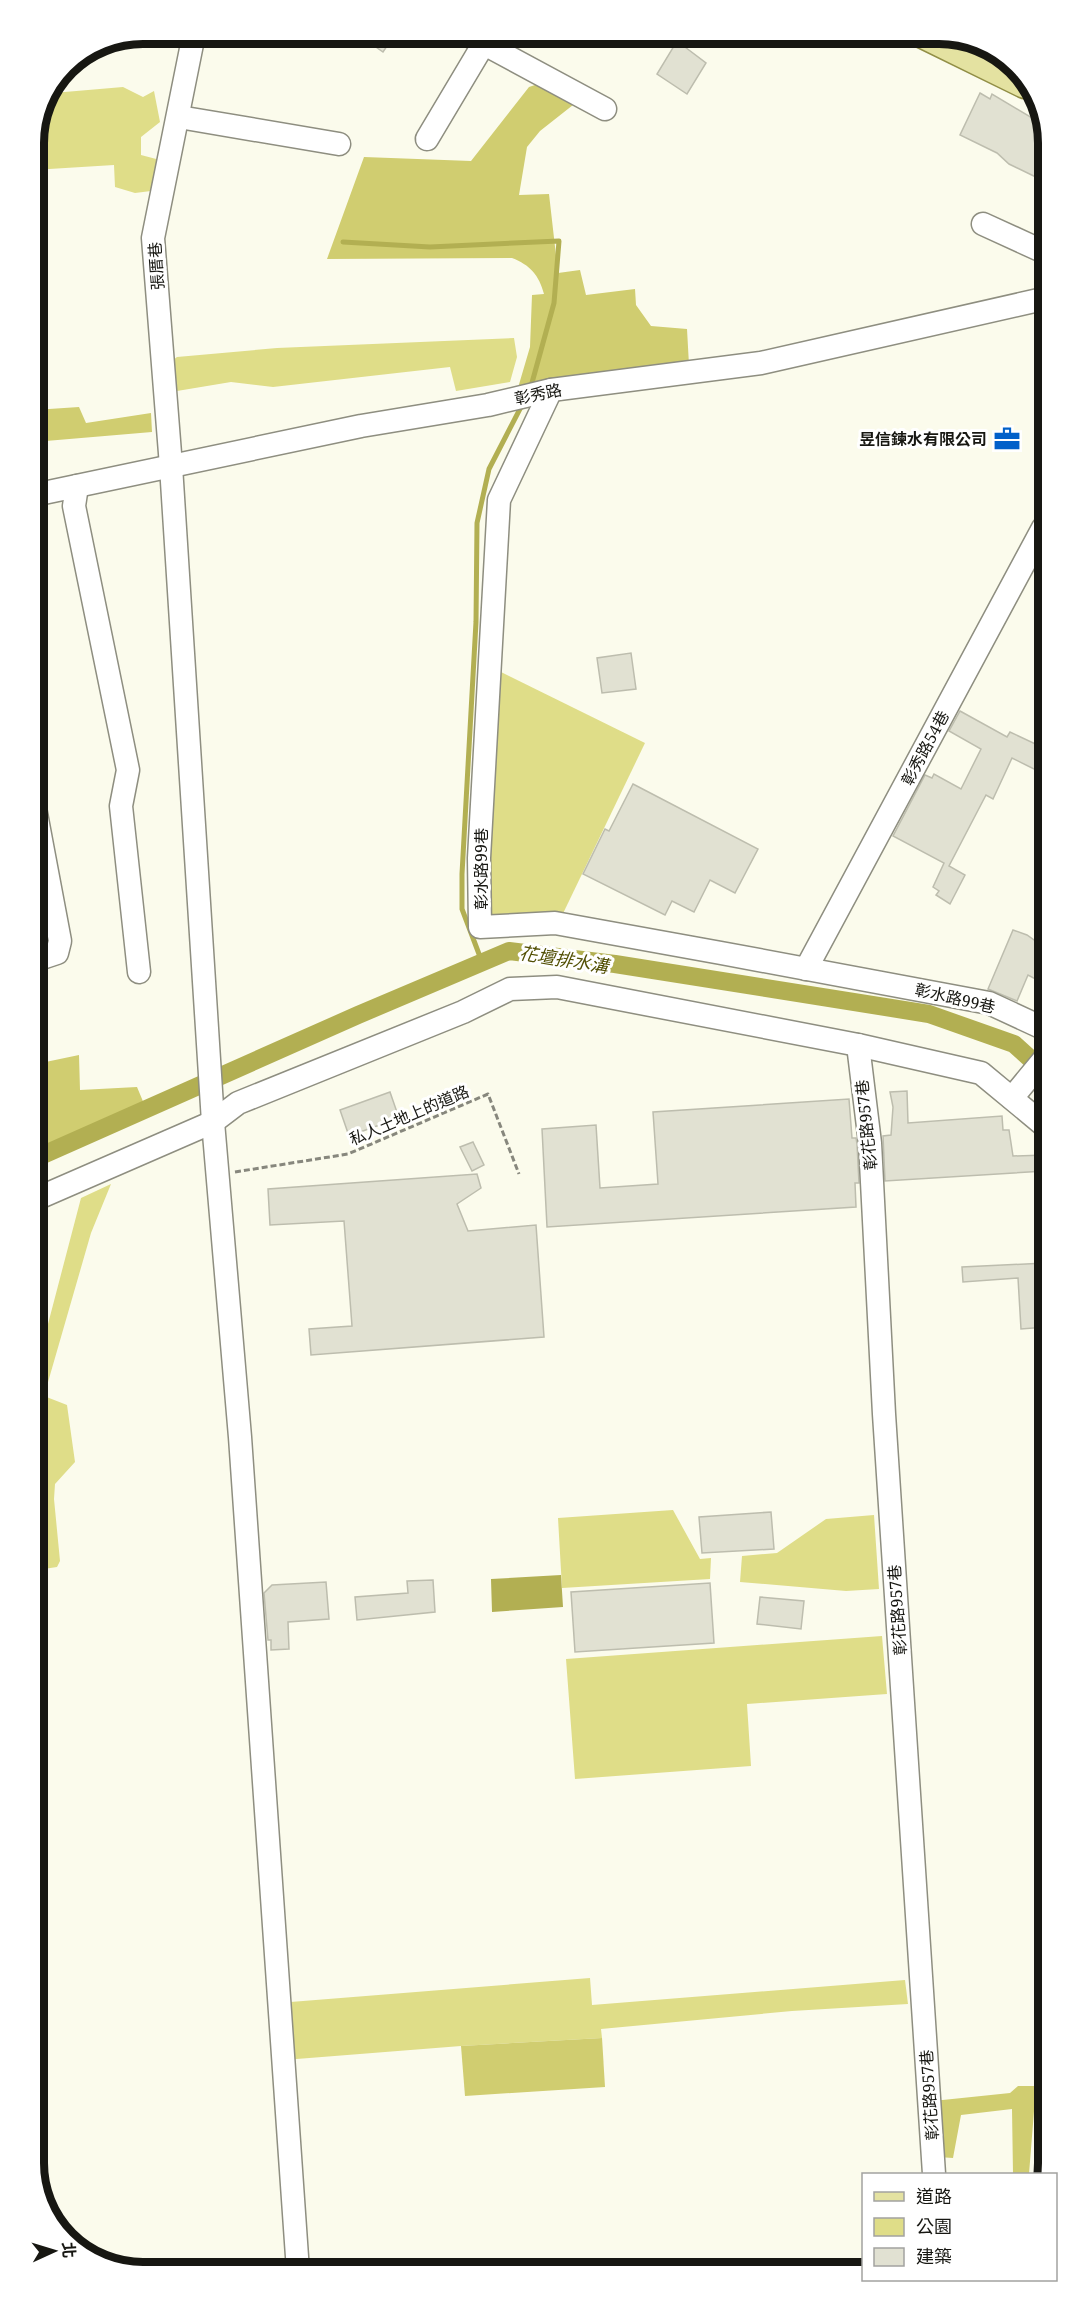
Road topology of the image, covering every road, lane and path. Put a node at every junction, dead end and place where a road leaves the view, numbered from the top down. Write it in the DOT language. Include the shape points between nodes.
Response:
graph roads {
  1 [pos="192,44"];
  2 [pos="943,44"];
  3 [pos="483,45"];
  4 [pos="1013,78"];
  5 [pos="605,109"];
  6 [pos="179,117"];
  7 [pos="427,139"];
  8 [pos="339,144"];
  9 [pos="983,224"];
  10 [pos="1038,249"];
  11 [pos="1038,300"];
  12 [pos="551,390"];
  13 [pos="171,466"];
  14 [pos="77,486"];
  15 [pos="44,493"];
  16 [pos="1038,537"];
  17 [pos="44,904"];
  18 [pos="44,957"];
  19 [pos="806,969"];
  20 [pos="139,972"];
  21 [pos="1038,1026"];
  22 [pos="858,1045"];
  23 [pos="1038,1066"];
  24 [pos="1012,1098"];
  25 [pos="1038,1120"];
  26 [pos="213,1122"];
  27 [pos="519,1174"];
  28 [pos="218,1175"];
  29 [pos="44,1196"];
  30 [pos="934,2173"];
  31 [pos="297,2261"];
  1 -- 6 [label="street, 張厝巷"];
  2 -- 4 [label="main road"];
  3 -- 5 [label="street"];
  3 -- 7 [label="street"];
  6 -- 8 [label="street"];
  6 -- 13 [label="street, 張厝巷" via="153,238"];
  9 -- 10 [label="street"];
  11 -- 12 [label="street, 彰秀路" via="761,363"];
  12 -- 13 [label="street, 彰秀路"];
  12 -- 19 [label="street, 彰水路99巷" via="499,500 479,858 480,927 555,923"];
  13 -- 14 [label="street, 彰秀路"];
  13 -- 26 [label="street, 張厝巷"];
  14 -- 15 [label="street, 彰秀路"];
  14 -- 20 [label="street" via="74,506 128,770 121,806"];
  16 -- 19 [label="street, 彰秀路54巷"];
  17 -- 18 [label="street" via="60,940 57,953"];
  19 -- 21 [label="street, 彰水路99巷" via="989,1003"];
  22 -- 24 [label="street" via="981,1073"];
  22 -- 26 [label="street" via="557,987 510,989 463,1012 238,1103"];
  22 -- 30 [label="street, 彰花路957巷" via="870,1143"];
  23 -- 24 [label="street"];
  24 -- 25 [label="street"];
  26 -- 28 [label="street, 張厝巷"];
  26 -- 29 [label="street"];
  27 -- 28 [label="path, 私人土地上的道路" via="488,1094 348,1154"];
  28 -- 31 [label="street, 張厝巷"];
}
